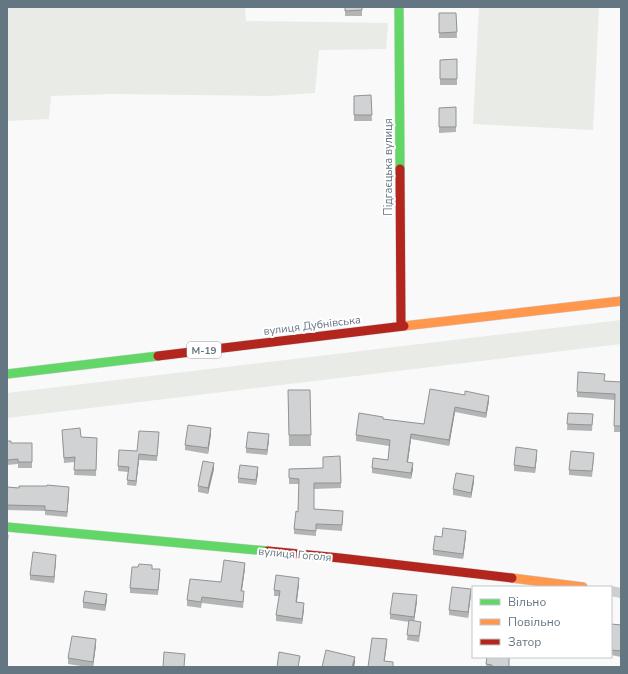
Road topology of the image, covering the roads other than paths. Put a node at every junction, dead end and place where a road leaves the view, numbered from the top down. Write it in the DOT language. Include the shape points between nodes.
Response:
graph roads {
  1 [pos="399,7"];
  2 [pos="621,301"];
  3 [pos="401,326"];
  4 [pos="7,374"];
  5 [pos="7,527"];
  6 [pos="577,586"];
  1 -- 3 [label="main road, Підгаєцька вулиця"];
  2 -- 3 [label="main road, вулиця Дубнівська / М-19"];
  3 -- 4 [label="main road, вулиця Дубнівська / М-19"];
  5 -- 6 [label="main road, вулиця Гоголя" via="340,558"];
}
